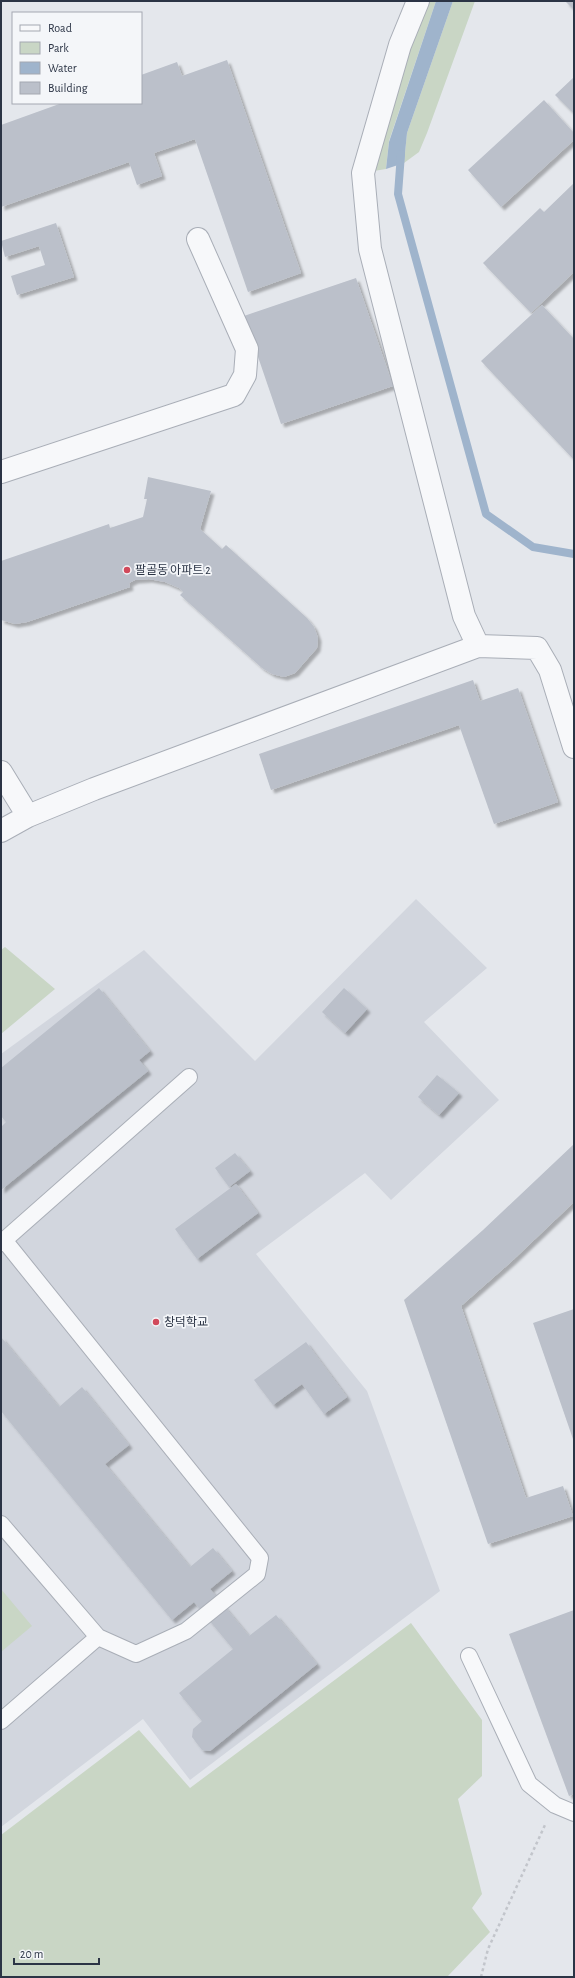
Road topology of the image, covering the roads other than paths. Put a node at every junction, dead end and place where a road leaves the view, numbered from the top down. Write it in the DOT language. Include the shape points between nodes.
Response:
graph roads {
  1 [pos="418,1"];
  2 [pos="198,239"];
  3 [pos="1,472"];
  4 [pos="478,646"];
  5 [pos="574,747"];
  6 [pos="1,772"];
  7 [pos="28,816"];
  8 [pos="1,831"];
  9 [pos="189,1077"];
  10 [pos="2,1242"];
  11 [pos="1,1524"];
  12 [pos="98,1636"];
  13 [pos="470,1656"];
  14 [pos="1,1721"];
  15 [pos="574,1813"];
  1 -- 4 [label="street" via="400,45 364,174 370,248 464,616"];
  2 -- 3 [label="street" via="247,350 245,375 234,396"];
  4 -- 5 [label="street" via="537,648 550,670"];
  4 -- 7 [label="street"];
  6 -- 7 [label="street"];
  7 -- 8 [label="street"];
  9 -- 10 [label="lane"];
  10 -- 12 [label="lane" via="260,1558 257,1574 186,1631 136,1654"];
  11 -- 12 [label="lane"];
  12 -- 14 [label="lane"];
  13 -- 15 [label="lane" via="529,1784 555,1805"];
}
